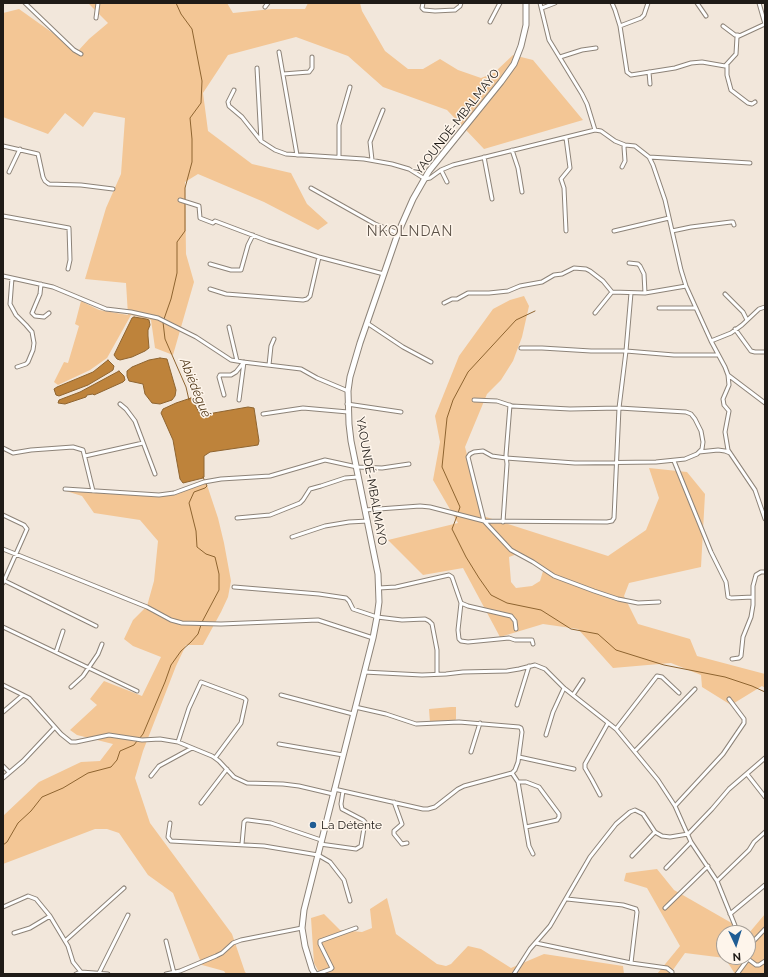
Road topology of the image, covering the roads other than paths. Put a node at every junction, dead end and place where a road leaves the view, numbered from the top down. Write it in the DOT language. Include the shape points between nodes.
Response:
graph roads {
  1 [pos="25,3"];
  2 [pos="98,3"];
  3 [pos="268,3"];
  4 [pos="423,3"];
  5 [pos="461,3"];
  6 [pos="500,3"];
  7 [pos="526,3"];
  8 [pos="540,3"];
  9 [pos="555,3"];
  10 [pos="614,3"];
  11 [pos="648,3"];
  12 [pos="697,3"];
  13 [pos="759,3"];
  14 [pos="266,7"];
  15 [pos="542,8"];
  16 [pos="706,16"];
  17 [pos="96,18"];
  18 [pos="490,22"];
  19 [pos="765,24"];
  20 [pos="620,26"];
  21 [pos="723,26"];
  22 [pos="738,35"];
  23 [pos="596,48"];
  24 [pos="279,52"];
  25 [pos="81,54"];
  26 [pos="312,57"];
  27 [pos="560,57"];
  28 [pos="727,65"];
  29 [pos="257,68"];
  30 [pos="650,72"];
  31 [pos="284,74"];
  32 [pos="650,84"];
  33 [pos="350,87"];
  34 [pos="234,90"];
  35 [pos="755,102"];
  36 [pos="383,110"];
  37 [pos="595,130"];
  38 [pos="566,138"];
  39 [pos="261,141"];
  40 [pos="625,145"];
  41 [pos="3,146"];
  42 [pos="20,149"];
  43 [pos="512,150"];
  44 [pos="297,155"];
  45 [pos="339,157"];
  46 [pos="484,157"];
  47 [pos="649,157"];
  48 [pos="372,160"];
  49 [pos="750,163"];
  50 [pos="622,166"];
  51 [pos="441,170"];
  52 [pos="9,172"];
  53 [pos="425,179"];
  54 [pos="447,182"];
  55 [pos="311,188"];
  56 [pos="113,189"];
  57 [pos="522,192"];
  58 [pos="492,199"];
  59 [pos="180,200"];
  60 [pos="3,216"];
  61 [pos="669,218"];
  62 [pos="734,225"];
  63 [pos="566,231"];
  64 [pos="614,231"];
  65 [pos="672,231"];
  66 [pos="398,233"];
  67 [pos="253,235"];
  68 [pos="319,257"];
  69 [pos="629,263"];
  70 [pos="210,264"];
  71 [pos="68,270"];
  72 [pos="384,274"];
  73 [pos="3,276"];
  74 [pos="12,278"];
  75 [pos="41,284"];
  76 [pos="686,286"];
  77 [pos="210,289"];
  78 [pos="612,292"];
  79 [pos="631,293"];
  80 [pos="645,293"];
  81 [pos="725,294"];
  82 [pos="444,303"];
  83 [pos="765,307"];
  84 [pos="659,308"];
  85 [pos="696,308"];
  86 [pos="49,313"];
  87 [pos="595,313"];
  88 [pos="747,320"];
  89 [pos="367,323"];
  90 [pos="229,327"];
  91 [pos="735,329"];
  92 [pos="274,339"];
  93 [pos="710,341"];
  94 [pos="521,348"];
  95 [pos="626,351"];
  96 [pos="765,352"];
  97 [pos="718,356"];
  98 [pos="237,361"];
  99 [pos="244,362"];
  100 [pos="431,362"];
  101 [pos="269,365"];
  102 [pos="17,367"];
  103 [pos="728,375"];
  104 [pos="348,390"];
  105 [pos="224,395"];
  106 [pos="239,400"];
  107 [pos="474,400"];
  108 [pos="765,403"];
  109 [pos="120,404"];
  110 [pos="348,404"];
  111 [pos="510,405"];
  112 [pos="619,408"];
  113 [pos="348,412"];
  114 [pos="401,412"];
  115 [pos="263,414"];
  116 [pos="144,443"];
  117 [pos="3,448"];
  118 [pos="698,452"];
  119 [pos="730,453"];
  120 [pos="85,456"];
  121 [pos="506,458"];
  122 [pos="674,461"];
  123 [pos="616,462"];
  124 [pos="409,464"];
  125 [pos="357,467"];
  126 [pos="155,474"];
  127 [pos="358,477"];
  128 [pos="65,489"];
  129 [pos="94,491"];
  130 [pos="365,510"];
  131 [pos="3,515"];
  132 [pos="237,518"];
  133 [pos="765,519"];
  134 [pos="368,521"];
  135 [pos="484,521"];
  136 [pos="503,522"];
  137 [pos="292,537"];
  138 [pos="3,549"];
  139 [pos="15,554"];
  140 [pos="765,572"];
  141 [pos="3,581"];
  142 [pos="234,587"];
  143 [pos="379,588"];
  144 [pos="753,597"];
  145 [pos="660,602"];
  146 [pos="460,603"];
  147 [pos="377,617"];
  148 [pos="96,626"];
  149 [pos="3,627"];
  150 [pos="516,629"];
  151 [pos="63,631"];
  152 [pos="373,638"];
  153 [pos="102,644"];
  154 [pos="533,644"];
  155 [pos="56,652"];
  156 [pos="732,659"];
  157 [pos="528,666"];
  158 [pos="88,668"];
  159 [pos="364,672"];
  160 [pos="437,674"];
  161 [pos="583,680"];
  162 [pos="3,685"];
  163 [pos="71,688"];
  164 [pos="564,688"];
  165 [pos="695,689"];
  166 [pos="137,691"];
  167 [pos="679,693"];
  168 [pos="23,695"];
  169 [pos="281,695"];
  170 [pos="573,695"];
  171 [pos="729,699"];
  172 [pos="517,705"];
  173 [pos="355,707"];
  174 [pos="3,712"];
  175 [pos="353,714"];
  176 [pos="480,723"];
  177 [pos="608,723"];
  178 [pos="55,727"];
  179 [pos="616,729"];
  180 [pos="546,735"];
  181 [pos="178,742"];
  182 [pos="279,744"];
  183 [pos="192,748"];
  184 [pos="635,751"];
  185 [pos="471,752"];
  186 [pos="343,755"];
  187 [pos="519,757"];
  188 [pos="215,758"];
  189 [pos="765,758"];
  190 [pos="3,766"];
  191 [pos="574,769"];
  192 [pos="227,770"];
  193 [pos="9,772"];
  194 [pos="512,773"];
  195 [pos="747,774"];
  196 [pos="151,776"];
  197 [pos="3,778"];
  198 [pos="518,782"];
  199 [pos="333,791"];
  200 [pos="343,791"];
  201 [pos="600,795"];
  202 [pos="765,797"];
  203 [pos="394,802"];
  204 [pos="201,803"];
  205 [pos="675,806"];
  206 [pos="170,823"];
  207 [pos="526,827"];
  208 [pos="655,832"];
  209 [pos="765,832"];
  210 [pos="688,834"];
  211 [pos="321,842"];
  212 [pos="691,842"];
  213 [pos="408,843"];
  214 [pos="242,844"];
  215 [pos="532,854"];
  216 [pos="318,855"];
  217 [pos="632,856"];
  218 [pos="708,866"];
  219 [pos="666,868"];
  220 [pos="717,881"];
  221 [pos="765,885"];
  222 [pos="124,888"];
  223 [pos="567,899"];
  224 [pos="350,901"];
  225 [pos="3,907"];
  226 [pos="665,908"];
  227 [pos="730,914"];
  228 [pos="128,915"];
  229 [pos="50,916"];
  230 [pos="735,925"];
  231 [pos="302,928"];
  232 [pos="356,928"];
  233 [pos="765,930"];
  234 [pos="14,933"];
  235 [pos="756,939"];
  236 [pos="65,941"];
  237 [pos="166,941"];
  238 [pos="536,943"];
  239 [pos="765,961"];
  240 [pos="631,963"];
  241 [pos="743,965"];
  242 [pos="756,965"];
  243 [pos="81,972"];
  244 [pos="99,973"];
  245 [pos="174,973"];
  246 [pos="76,974"];
  247 [pos="108,974"];
  248 [pos="166,974"];
  249 [pos="316,974"];
  250 [pos="514,974"];
  251 [pos="672,974"];
  252 [pos="737,974"];
  1 -- 25 [label="street"];
  2 -- 17 [label="street"];
  3 -- 14 [label="street"];
  4 -- 5 [label="street" via="424,10 435,11 454,10"];
  6 -- 18 [label="street"];
  7 -- 53 [label="highway, YAOUNDÉ-MBALMAYO" via="526,25 514,64"];
  8 -- 15 [label="street"];
  9 -- 15 [label="street"];
  10 -- 20 [label="street"];
  11 -- 20 [label="street" via="641,18"];
  12 -- 16 [label="street"];
  13 -- 19 [label="street"];
  15 -- 27 [label="street" via="549,40"];
  19 -- 22 [label="street"];
  20 -- 30 [label="street" via="627,72 631,75"];
  21 -- 22 [label="street"];
  22 -- 28 [label="street" via="736,54"];
  23 -- 27 [label="street"];
  24 -- 31 [label="street"];
  26 -- 31 [label="street" via="312,68 309,72"];
  27 -- 37 [label="street" via="587,104"];
  28 -- 30 [label="street" via="690,63"];
  28 -- 35 [label="street" via="731,90 748,103"];
  29 -- 39 [label="street"];
  30 -- 32 [label="street"];
  31 -- 44 [label="street"];
  33 -- 45 [label="street" via="339,125"];
  34 -- 39 [label="street" via="228,102 229,106 242,116"];
  36 -- 48 [label="street" via="370,142"];
  37 -- 38 [label="street"];
  37 -- 40 [label="street"];
  38 -- 43 [label="street"];
  38 -- 63 [label="street" via="570,168 561,179 564,188"];
  39 -- 44 [label="street" via="275,150"];
  40 -- 47 [label="street" via="635,146"];
  40 -- 50 [label="street" via="625,161"];
  41 -- 42 [label="street"];
  42 -- 52 [label="street"];
  42 -- 56 [label="street" via="38,154 43,177 49,184"];
  43 -- 46 [label="street"];
  43 -- 57 [label="street"];
  44 -- 45 [label="street"];
  45 -- 48 [label="street"];
  46 -- 51 [label="street"];
  46 -- 58 [label="street"];
  47 -- 49 [label="street"];
  47 -- 61 [label="street"];
  48 -- 53 [label="street" via="409,169"];
  51 -- 53 [label="street"];
  51 -- 54 [label="street"];
  53 -- 66 [label="highway, YAOUNDÉ-MBALMAYO" via="412,199"];
  55 -- 66 [label="street" via="375,224"];
  59 -- 67 [label="street" via="199,206 200,218"];
  60 -- 71 [label="street" via="69,228"];
  61 -- 64 [label="street"];
  61 -- 65 [label="street"];
  62 -- 65 [label="street" via="731,222"];
  65 -- 76 [label="street"];
  66 -- 72 [label="highway, YAOUNDÉ-MBALMAYO"];
  67 -- 68 [label="street"];
  67 -- 70 [label="street" via="241,270"];
  68 -- 72 [label="street"];
  68 -- 77 [label="street" via="310,296 307,299 226,294"];
  69 -- 80 [label="street" via="640,266 644,274"];
  72 -- 89 [label="highway, YAOUNDÉ-MBALMAYO"];
  73 -- 74 [label="street"];
  74 -- 75 [label="street"];
  74 -- 102 [label="street" via="10,304 16,315 32,332 34,343 28,362"];
  75 -- 86 [label="street" via="40,294 32,313 44,317"];
  75 -- 98 [label="street" via="106,309 158,318"];
  76 -- 80 [label="street"];
  76 -- 85 [label="street"];
  78 -- 79 [label="street"];
  78 -- 82 [label="street" via="604,281 590,270 574,268 542,282 508,291 468,293"];
  78 -- 87 [label="street"];
  79 -- 80 [label="street"];
  79 -- 95 [label="street"];
  81 -- 88 [label="street" via="743,312"];
  83 -- 88 [label="street"];
  84 -- 85 [label="street"];
  85 -- 93 [label="street"];
  88 -- 91 [label="street"];
  89 -- 100 [label="street"];
  89 -- 104 [label="highway, YAOUNDÉ-MBALMAYO"];
  90 -- 98 [label="street"];
  91 -- 93 [label="street"];
  91 -- 96 [label="street" via="751,351"];
  92 -- 101 [label="street"];
  93 -- 97 [label="street"];
  94 -- 95 [label="street"];
  95 -- 97 [label="street"];
  95 -- 112 [label="street"];
  97 -- 103 [label="street"];
  98 -- 99 [label="street"];
  99 -- 101 [label="street"];
  99 -- 105 [label="street" via="231,375 220,375"];
  99 -- 106 [label="street"];
  101 -- 104 [label="street" via="301,369"];
  103 -- 108 [label="street"];
  103 -- 119 [label="street" via="729,386 723,399 729,411 725,432"];
  104 -- 110 [label="highway, YAOUNDÉ-MBALMAYO"];
  107 -- 111 [label="street" via="497,401"];
  109 -- 116 [label="street" via="135,421"];
  110 -- 113 [label="highway, YAOUNDÉ-MBALMAYO"];
  110 -- 114 [label="street"];
  111 -- 112 [label="street" via="570,409"];
  111 -- 121 [label="street"];
  112 -- 118 [label="street" via="691,414 701,431 703,442 702,449"];
  112 -- 123 [label="street"];
  113 -- 115 [label="street" via="304,408"];
  113 -- 125 [label="highway, YAOUNDÉ-MBALMAYO"];
  116 -- 120 [label="street"];
  116 -- 126 [label="street"];
  117 -- 120 [label="street" via="13,454 72,447 84,451"];
  118 -- 119 [label="street" via="718,450"];
  118 -- 122 [label="street" via="692,457"];
  119 -- 133 [label="street" via="755,490"];
  120 -- 129 [label="street"];
  121 -- 123 [label="street" via="575,463"];
  121 -- 135 [label="street" via="492,456 483,451 474,452 468,457"];
  121 -- 136 [label="street"];
  122 -- 123 [label="street"];
  122 -- 144 [label="street" via="726,582 728,597"];
  123 -- 136 [label="street" via="612,521"];
  124 -- 125 [label="street" via="382,468"];
  125 -- 127 [label="highway, YAOUNDÉ-MBALMAYO"];
  125 -- 129 [label="street" via="325,460 270,476 221,479 159,495"];
  127 -- 130 [label="highway, YAOUNDÉ-MBALMAYO"];
  127 -- 132 [label="street" via="344,478 310,489 300,503 270,515"];
  128 -- 129 [label="street"];
  130 -- 134 [label="highway, YAOUNDÉ-MBALMAYO"];
  130 -- 135 [label="street" via="420,506"];
  131 -- 139 [label="street" via="26,527"];
  134 -- 137 [label="street" via="325,526"];
  134 -- 143 [label="highway, YAOUNDÉ-MBALMAYO"];
  135 -- 136 [label="street"];
  135 -- 145 [label="street" via="511,550 554,576 618,599 638,603"];
  138 -- 139 [label="street"];
  139 -- 141 [label="street"];
  139 -- 152 [label="street" via="182,623 318,620"];
  140 -- 144 [label="street" via="756,575"];
  141 -- 148 [label="street"];
  142 -- 147 [label="street" via="346,598 353,609"];
  143 -- 146 [label="street" via="396,587 449,575 452,577"];
  143 -- 147 [label="highway, YAOUNDÉ-MBALMAYO"];
  144 -- 156 [label="street" via="754,606 743,637 742,656"];
  146 -- 150 [label="street" via="511,616"];
  146 -- 154 [label="street" via="458,630 461,641 509,638 532,640"];
  147 -- 152 [label="highway, YAOUNDÉ-MBALMAYO"];
  147 -- 160 [label="street" via="429,621 432,624 437,650"];
  149 -- 155 [label="street"];
  151 -- 155 [label="street"];
  152 -- 159 [label="highway, YAOUNDÉ-MBALMAYO"];
  153 -- 158 [label="street"];
  155 -- 158 [label="street"];
  157 -- 160 [label="street" via="519,670"];
  157 -- 164 [label="street" via="535,664 545,669"];
  157 -- 172 [label="street"];
  158 -- 163 [label="street"];
  158 -- 166 [label="street"];
  159 -- 160 [label="street"];
  159 -- 173 [label="highway, YAOUNDÉ-MBALMAYO"];
  161 -- 170 [label="street"];
  162 -- 168 [label="street"];
  164 -- 170 [label="street"];
  164 -- 180 [label="street"];
  165 -- 184 [label="street"];
  167 -- 179 [label="street" via="662,677 657,676"];
  168 -- 174 [label="street"];
  168 -- 178 [label="street" via="29,698"];
  169 -- 175 [label="street"];
  170 -- 177 [label="street"];
  171 -- 205 [label="street" via="744,719 744,724 723,754"];
  173 -- 175 [label="highway, YAOUNDÉ-MBALMAYO"];
  173 -- 176 [label="street" via="416,724"];
  175 -- 186 [label="highway, YAOUNDÉ-MBALMAYO"];
  176 -- 185 [label="street"];
  176 -- 187 [label="street" via="521,728"];
  177 -- 179 [label="street"];
  177 -- 201 [label="street" via="585,764"];
  178 -- 181 [label="street" via="70,742 109,735"];
  178 -- 193 [label="street"];
  179 -- 184 [label="street"];
  181 -- 183 [label="street"];
  181 -- 188 [label="street" via="201,682 244,698 246,702 241,723"];
  182 -- 186 [label="street"];
  183 -- 188 [label="street"];
  183 -- 196 [label="street" via="159,766"];
  184 -- 205 [label="street"];
  186 -- 199 [label="highway, YAOUNDÉ-MBALMAYO"];
  187 -- 191 [label="street"];
  187 -- 194 [label="street"];
  188 -- 192 [label="street"];
  189 -- 195 [label="street"];
  190 -- 193 [label="street"];
  192 -- 199 [label="street" via="234,777 247,783 283,784"];
  192 -- 204 [label="street"];
  193 -- 197 [label="street"];
  194 -- 198 [label="street"];
  194 -- 203 [label="street" via="464,786 435,807 428,809"];
  195 -- 202 [label="street"];
  195 -- 210 [label="street" via="729,789"];
  198 -- 207 [label="street"];
  198 -- 207 [label="street" via="539,787 559,814 557,820"];
  199 -- 200 [label="street"];
  199 -- 211 [label="highway, YAOUNDÉ-MBALMAYO"];
  200 -- 203 [label="street"];
  200 -- 211 [label="street" via="341,808 365,822 361,846 356,849"];
  203 -- 213 [label="street" via="402,824 394,834 402,844"];
  205 -- 210 [label="street"];
  206 -- 214 [label="street" via="168,837 171,841"];
  207 -- 215 [label="street"];
  208 -- 210 [label="street" via="670,837"];
  208 -- 217 [label="street"];
  208 -- 223 [label="street" via="643,814 635,810 630,812 616,824 590,857"];
  209 -- 220 [label="street"];
  210 -- 212 [label="street"];
  211 -- 214 [label="street" via="271,823 246,820"];
  211 -- 216 [label="highway, YAOUNDÉ-MBALMAYO"];
  212 -- 218 [label="street"];
  212 -- 219 [label="street"];
  214 -- 216 [label="street"];
  216 -- 224 [label="street" via="330,862 344,880"];
  216 -- 231 [label="highway, YAOUNDÉ-MBALMAYO"];
  218 -- 220 [label="street"];
  218 -- 226 [label="street"];
  220 -- 227 [label="street"];
  221 -- 227 [label="street"];
  222 -- 236 [label="street"];
  223 -- 238 [label="street"];
  223 -- 240 [label="street" via="623,905 636,909"];
  225 -- 229 [label="street" via="30,896 36,899"];
  227 -- 230 [label="street"];
  228 -- 244 [label="street"];
  229 -- 234 [label="street" via="30,928"];
  229 -- 236 [label="street"];
  231 -- 245 [label="street" via="241,940 216,956"];
  231 -- 249 [label="highway, YAOUNDÉ-MBALMAYO" via="308,957"];
  232 -- 249 [label="street" via="320,942 332,968"];
  233 -- 235 [label="street"];
  236 -- 243 [label="street" via="73,962"];
  237 -- 245 [label="street"];
  238 -- 240 [label="street"];
  238 -- 250 [label="street"];
  239 -- 242 [label="street" via="759,966"];
  240 -- 251 [label="street" via="667,968"];
  241 -- 252 [label="street"];
  243 -- 244 [label="street"];
  243 -- 246 [label="street"];
  244 -- 247 [label="street"];
  245 -- 248 [label="street"];
}
